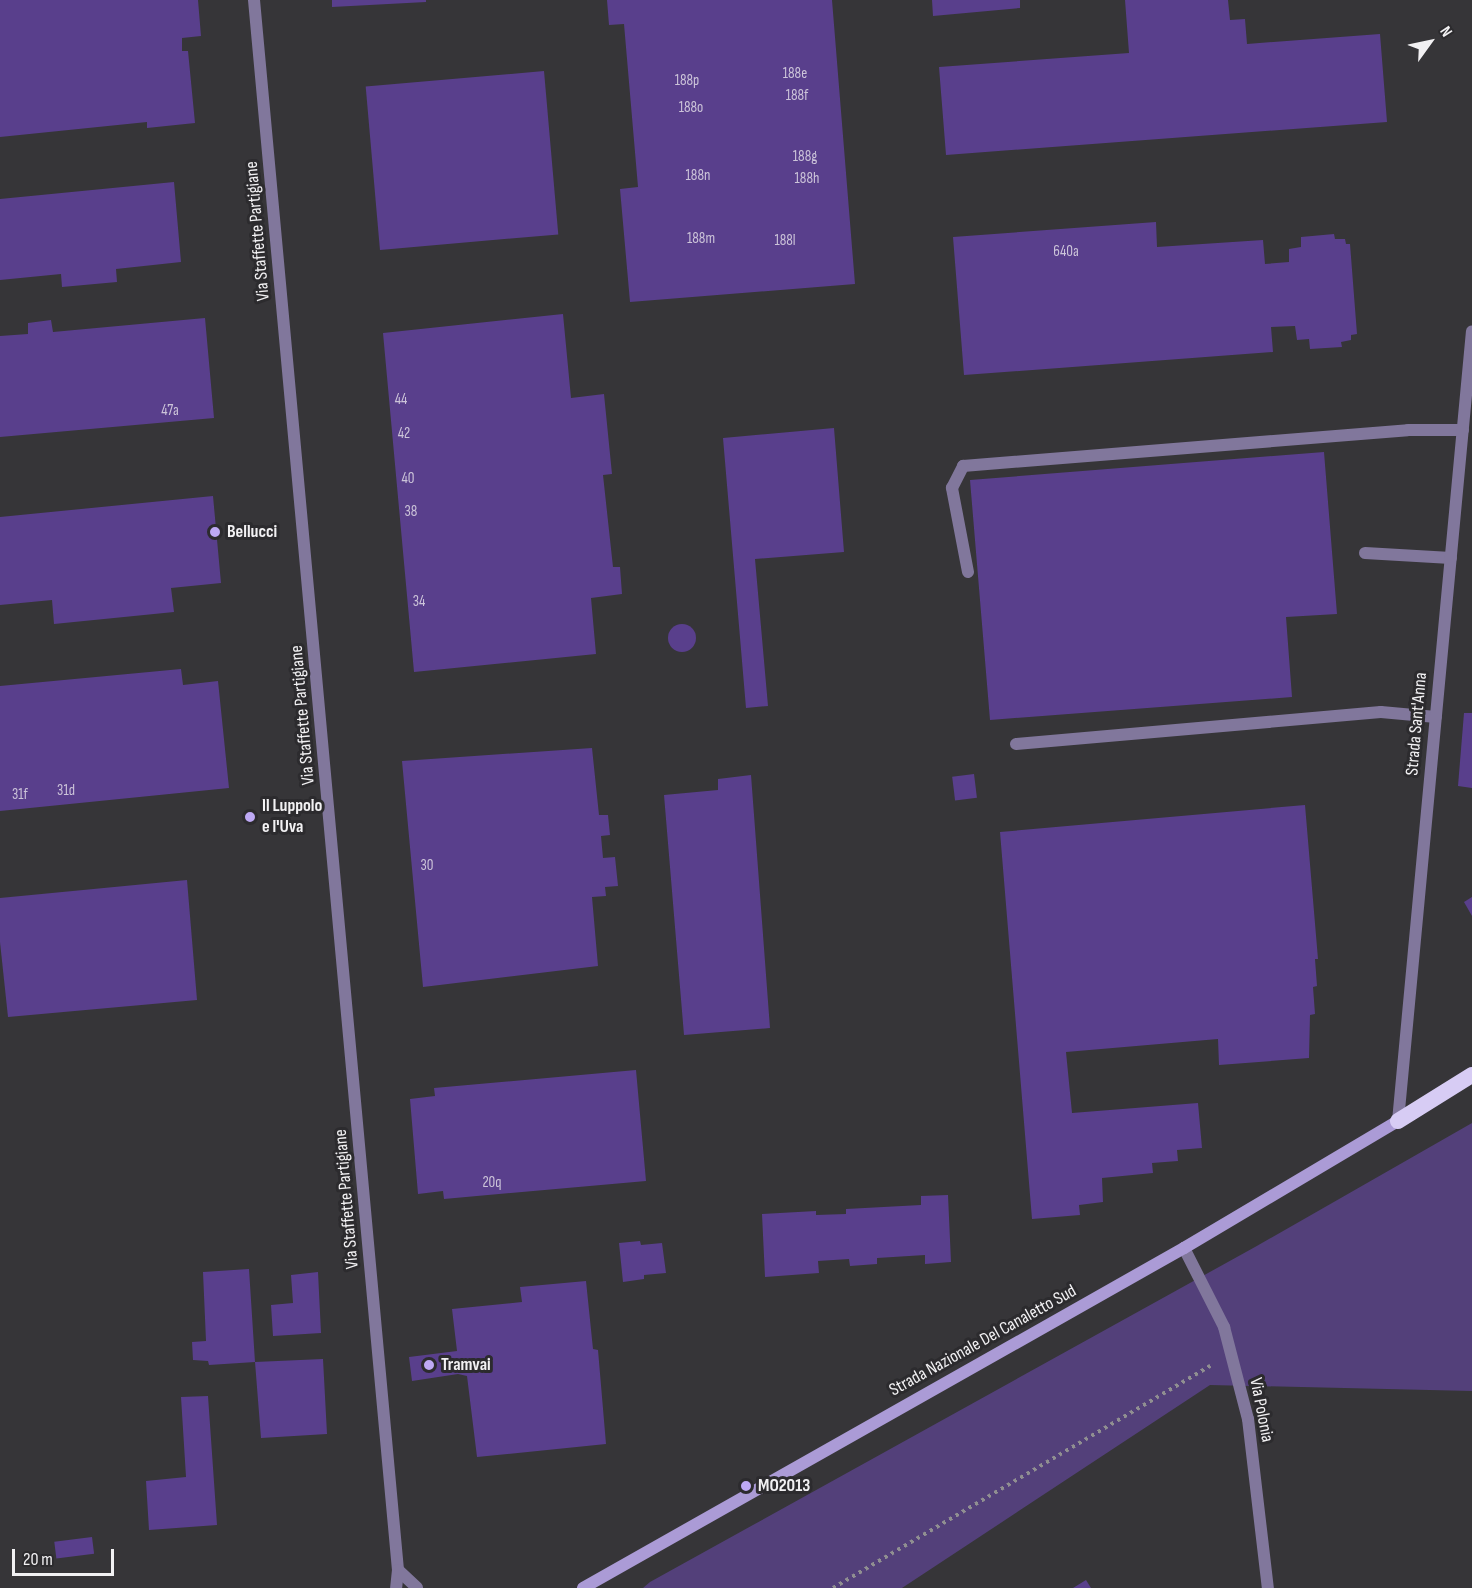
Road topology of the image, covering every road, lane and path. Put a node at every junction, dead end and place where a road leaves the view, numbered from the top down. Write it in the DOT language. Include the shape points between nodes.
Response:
graph roads {
  1 [pos="254,0"];
  2 [pos="1472,331"];
  3 [pos="1463,430"];
  4 [pos="1365,553"];
  5 [pos="1451,558"];
  6 [pos="968,572"];
  7 [pos="1436,717"];
  8 [pos="1016,744"];
  9 [pos="1472,1076"];
  10 [pos="1472,1082"];
  11 [pos="1398,1121"];
  12 [pos="1184,1248"];
  13 [pos="1231,1354"];
  14 [pos="398,1570"];
  15 [pos="396,1588"];
  16 [pos="417,1588"];
  17 [pos="584,1588"];
  18 [pos="833,1588"];
  19 [pos="1268,1588"];
  1 -- 14 [label="street, Via Staffette Partigiane"];
  2 -- 3 [label="street, Strada Sant'Anna"];
  3 -- 5 [label="street, Strada Sant'Anna"];
  3 -- 6 [label="street" via="1408,430 963,466 952,488"];
  4 -- 5 [label="street"];
  5 -- 7 [label="street, Strada Sant'Anna"];
  7 -- 8 [label="street" via="1381,712"];
  7 -- 11 [label="street, Strada Sant'Anna"];
  9 -- 11 [label="highway"];
  10 -- 11 [label="highway"];
  11 -- 12 [label="main road, Strada Nazionale Del Canaletto Sud"];
  12 -- 13 [label="street, Via Polonia" via="1224,1327"];
  12 -- 17 [label="main road, Strada Nazionale Del Canaletto Sud"];
  13 -- 18 [label="path"];
  13 -- 19 [label="street, Via Polonia" via="1248,1419"];
  14 -- 15 [label="street, Via Staffette Partigiane"];
  14 -- 16 [label="street"];
}
